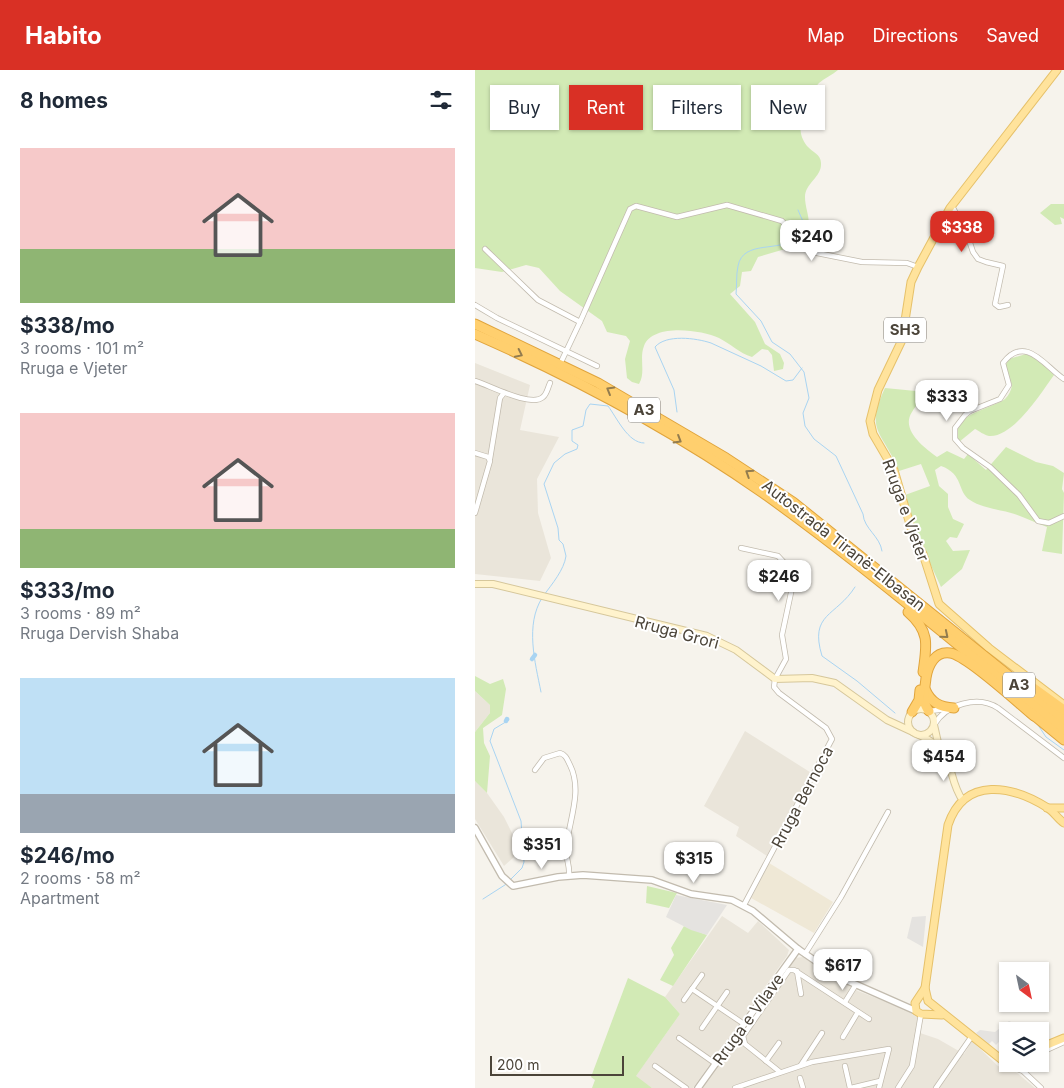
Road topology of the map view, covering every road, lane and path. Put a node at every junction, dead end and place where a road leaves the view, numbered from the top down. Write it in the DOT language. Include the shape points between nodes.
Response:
graph roads {
  1 [pos="1057,70"];
  2 [pos="953,206"];
  3 [pos="485,249"];
  4 [pos="918,268"];
  5 [pos="475,304"];
  6 [pos="1008,305"];
  7 [pos="580,322"];
  8 [pos="475,324"];
  9 [pos="475,334"];
  10 [pos="567,351"];
  11 [pos="562,360"];
  12 [pos="597,366"];
  13 [pos="1064,379"];
  14 [pos="475,381"];
  15 [pos="550,383"];
  16 [pos="504,393"];
  17 [pos="475,453"];
  18 [pos="490,459"];
  19 [pos="475,513"];
  20 [pos="1064,516"];
  21 [pos="741,548"];
  22 [pos="873,576"];
  23 [pos="475,584"];
  24 [pos="975,649"];
  25 [pos="976,661"];
  26 [pos="775,679"];
  27 [pos="925,686"];
  28 [pos="1064,706"];
  29 [pos="954,708"];
  30 [pos="929,711"];
  31 [pos="912,713"];
  32 [pos="1034,716"];
  33 [pos="1064,720"];
  34 [pos="889,722"];
  35 [pos="934,724"];
  36 [pos="1064,730"];
  37 [pos="916,733"];
  38 [pos="1064,740"];
  39 [pos="941,750"];
  40 [pos="1064,758"];
  41 [pos="535,770"];
  42 [pos="963,801"];
  43 [pos="1047,808"];
  44 [pos="1063,808"];
  45 [pos="887,812"];
  46 [pos="1059,816"];
  47 [pos="1064,824"];
  48 [pos="475,828"];
  49 [pos="569,876"];
  50 [pos="745,905"];
  51 [pos="798,949"];
  52 [pos="805,954"];
  53 [pos="797,972"];
  54 [pos="702,975"];
  55 [pos="855,986"];
  56 [pos="925,988"];
  57 [pos="693,989"];
  58 [pos="727,992"];
  59 [pos="801,994"];
  60 [pos="684,1000"];
  61 [pos="917,1000"];
  62 [pos="845,1002"];
  63 [pos="928,1003"];
  64 [pos="903,1005"];
  65 [pos="717,1006"];
  66 [pos="858,1012"];
  67 [pos="921,1013"];
  68 [pos="944,1016"];
  69 [pos="869,1020"];
  70 [pos="744,1024"];
  71 [pos="702,1028"];
  72 [pos="822,1033"];
  73 [pos="736,1036"];
  74 [pos="843,1036"];
  75 [pos="972,1036"];
  76 [pos="679,1038"];
  77 [pos="1064,1038"];
  78 [pos="743,1039"];
  79 [pos="1064,1042"];
  80 [pos="779,1043"];
  81 [pos="1049,1044"];
  82 [pos="1049,1049"];
  83 [pos="999,1056"];
  84 [pos="766,1061"];
  85 [pos="716,1064"];
  86 [pos="655,1066"];
  87 [pos="800,1066"];
  88 [pos="845,1066"];
  89 [pos="780,1072"];
  90 [pos="1024,1072"];
  91 [pos="800,1078"];
  92 [pos="880,1081"];
  93 [pos="686,1088"];
  94 [pos="699,1088"];
  95 [pos="735,1088"];
  96 [pos="803,1088"];
  97 [pos="851,1088"];
  98 [pos="879,1088"];
  99 [pos="898,1088"];
  100 [pos="937,1088"];
  101 [pos="1041,1088"];
  1 -- 2 [label="main road, Rruga e Vjeter / SH3"];
  2 -- 4 [label="main road, Rruga e Vjeter / SH3"];
  2 -- 6 [label="street" via="978,259 1003,266 995,304 999,307"];
  3 -- 7 [label="street" via="538,300"];
  4 -- 7 [label="street" via="907,263 862,262 817,253 805,247 782,222 727,204 677,217 636,206 630,209"];
  4 -- 28 [label="main road, Rruga e Vjeter / SH3" via="911,282 902,340 874,400 871,427 894,470 914,538 923,554 939,604"];
  5 -- 10 [label="street"];
  7 -- 10 [label="street"];
  24 -- 8 [label="highway, Autostrada Tiranë-Elbasan / A3, one-way" via="793,502 726,458 598,383"];
  9 -- 22 [label="highway, Autostrada Tiranë-Elbasan / A3, one-way" via="593,390 721,466"];
  10 -- 11 [label="street"];
  10 -- 12 [label="street"];
  13 -- 20 [label="street" via="1035,354 1013,354 1003,362 1009,385 1004,395 995,402 970,411 957,424 954,434 963,448 990,467 1019,495 1038,521 1049,523"];
  14 -- 16 [label="street"];
  15 -- 16 [label="street" via="544,397 539,400"];
  16 -- 18 [label="street"];
  17 -- 18 [label="street"];
  18 -- 19 [label="street"];
  21 -- 26 [label="street" via="777,556 792,570 792,588 782,635 786,659"];
  22 -- 25 [label="highway, Autostrada Tiranë-Elbasan / A3, one-way"];
  22 -- 31 [label="highway" via="885,592 919,622 925,635 919,700"];
  23 -- 26 [label="main road, Rruga Grori" via="493,584 718,640"];
  24 -- 28 [label="highway"];
  24 -- 33 [label="highway, Autostrada Tiranë-Elbasan / A3"];
  25 -- 32 [label="highway"];
  25 -- 36 [label="highway, Autostrada Tiranë-Elbasan / A3"];
  26 -- 34 [label="main road" via="812,678 835,683"];
  26 -- 50 [label="street, Rruga Bernoca" via="774,687 779,693 826,728 832,742"];
  27 -- 29 [label="highway" via="935,703"];
  27 -- 30 [label="highway" via="925,704"];
  27 -- 32 [label="highway" via="932,661 944,654 956,654"];
  29 -- 30 [label="street"];
  29 -- 35 [label="street"];
  29 -- 40 [label="street" via="978,701 993,705"];
  30 -- 31 [label="main road" via="920,709"];
  30 -- 35 [label="main road"];
  31 -- 34 [label="main road" via="900,721"];
  31 -- 37 [label="main road" via="908,722"];
  32 -- 38 [label="highway"];
  34 -- 37 [label="main road"];
  35 -- 37 [label="main road" via="928,732"];
  35 -- 39 [label="main road" via="936,742"];
  37 -- 39 [label="main road"];
  39 -- 42 [label="main road" via="949,760 956,790"];
  41 -- 49 [label="street" via="544,758 560,753 566,757 575,777 566,860"];
  42 -- 43 [label="main road" via="980,792 999,788"];
  42 -- 56 [label="main road" via="950,819 946,834"];
  43 -- 44 [label="main road"];
  43 -- 46 [label="main road"];
  44 -- 46 [label="main road"];
  45 -- 52 [label="street" via="841,897"];
  46 -- 47 [label="main road"];
  48 -- 49 [label="street" via="502,876 512,885 516,887"];
  49 -- 50 [label="street" via="652,880 678,890"];
  50 -- 51 [label="street"];
  51 -- 52 [label="street"];
  51 -- 70 [label="street, Rruga e Vilave"];
  52 -- 55 [label="street"];
  53 -- 59 [label="street"];
  53 -- 62 [label="street"];
  53 -- 78 [label="street" via="793,969 788,971"];
  54 -- 57 [label="street"];
  55 -- 62 [label="street"];
  55 -- 64 [label="street"];
  56 -- 61 [label="main road"];
  56 -- 63 [label="main road"];
  57 -- 60 [label="street"];
  57 -- 65 [label="street"];
  58 -- 65 [label="street"];
  61 -- 63 [label="main road"];
  61 -- 64 [label="street"];
  61 -- 67 [label="main road" via="914,1005"];
  62 -- 66 [label="street"];
  63 -- 67 [label="main road" via="929,1010"];
  63 -- 68 [label="main road"];
  64 -- 67 [label="street"];
  65 -- 70 [label="street"];
  65 -- 71 [label="street"];
  66 -- 69 [label="street"];
  66 -- 74 [label="street"];
  67 -- 68 [label="main road"];
  67 -- 99 [label="street" via="912,1066"];
  68 -- 75 [label="main road"];
  70 -- 73 [label="street, Rruga e Vilave"];
  72 -- 87 [label="street"];
  73 -- 78 [label="street"];
  73 -- 85 [label="street, Rruga e Vilave"];
  75 -- 83 [label="main road"];
  75 -- 100 [label="street"];
  76 -- 85 [label="street"];
  77 -- 81 [label="main road"];
  78 -- 84 [label="street"];
  79 -- 82 [label="street"];
  80 -- 84 [label="street"];
  84 -- 89 [label="street"];
  85 -- 94 [label="street, Rruga e Vilave"];
  86 -- 93 [label="street"];
  87 -- 89 [label="street"];
  87 -- 92 [label="street" via="889,1049"];
  88 -- 97 [label="street"];
  89 -- 95 [label="street"];
  90 -- 101 [label="street"];
  91 -- 96 [label="street"];
  92 -- 97 [label="street"];
  92 -- 98 [label="street"];
}
